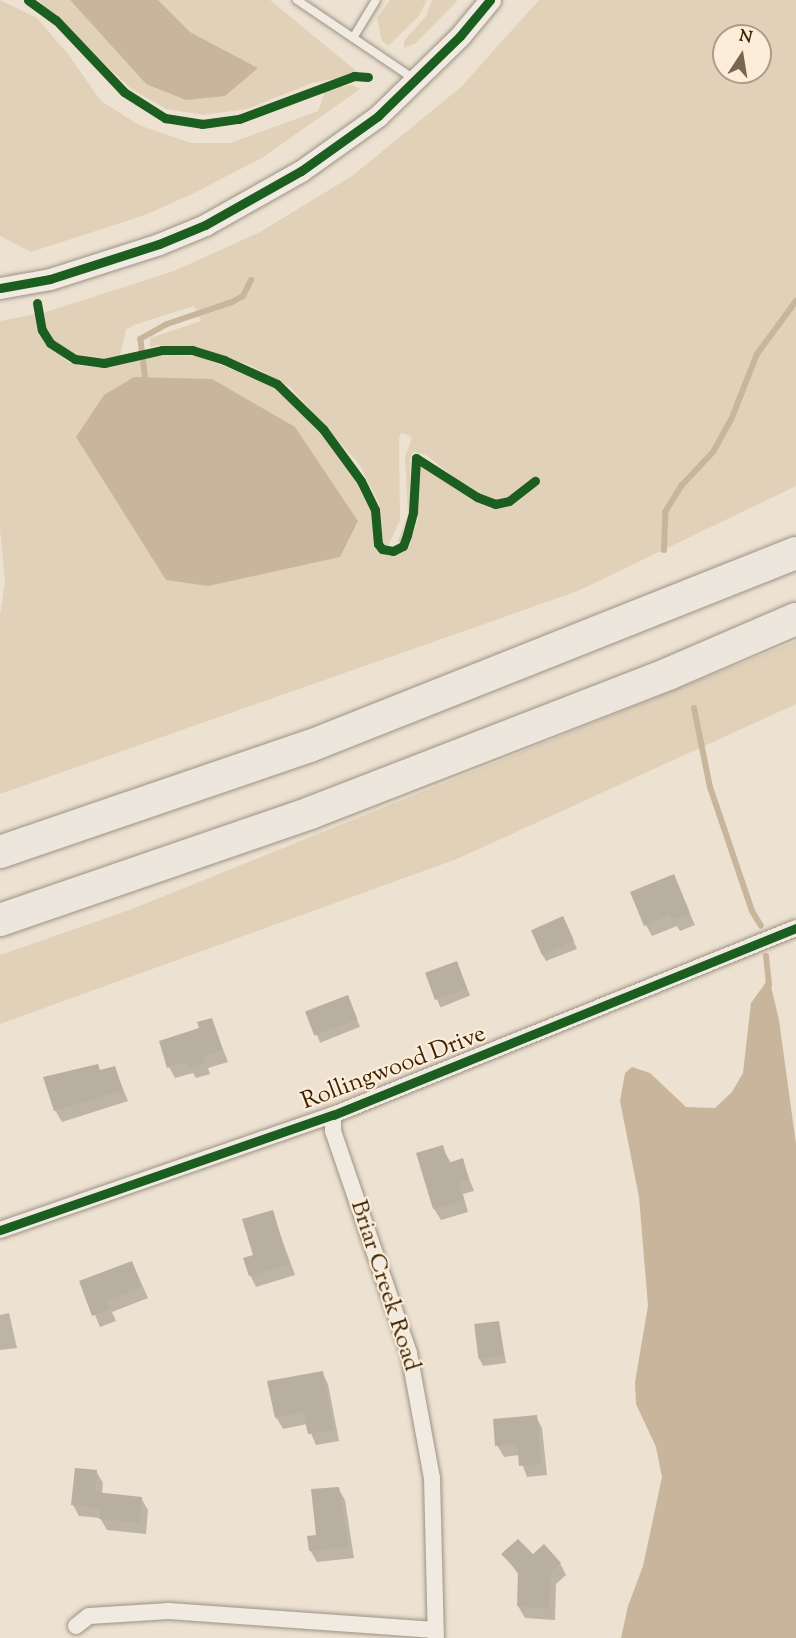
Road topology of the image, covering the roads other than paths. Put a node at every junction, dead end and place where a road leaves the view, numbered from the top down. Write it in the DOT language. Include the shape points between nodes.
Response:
graph roads {
  1 [pos="297,0"];
  2 [pos="376,0"];
  3 [pos="490,0"];
  4 [pos="353,38"];
  5 [pos="416,80"];
  6 [pos="0,288"];
  7 [pos="796,553"];
  8 [pos="796,619"];
  9 [pos="0,852"];
  10 [pos="0,920"];
  11 [pos="796,928"];
  12 [pos="333,1115"];
  13 [pos="0,1230"];
  14 [pos="76,1626"];
  15 [pos="436,1634"];
  1 -- 4 [label="lane"];
  2 -- 4 [label="lane"];
  3 -- 5 [label="street"];
  4 -- 5 [label="lane"];
  5 -- 6 [label="street" via="340,145 205,225 112,262"];
  7 -- 9 [label="highway" via="310,746"];
  8 -- 10 [label="highway" via="668,674 310,813"];
  11 -- 12 [label="street, Rollingwood Drive"];
  12 -- 13 [label="street, Rollingwood Drive"];
  12 -- 15 [label="street, Briar Creek Road" via="333,1131 409,1353 432,1478"];
  14 -- 15 [label="street" via="89,1616 169,1611"];
}
